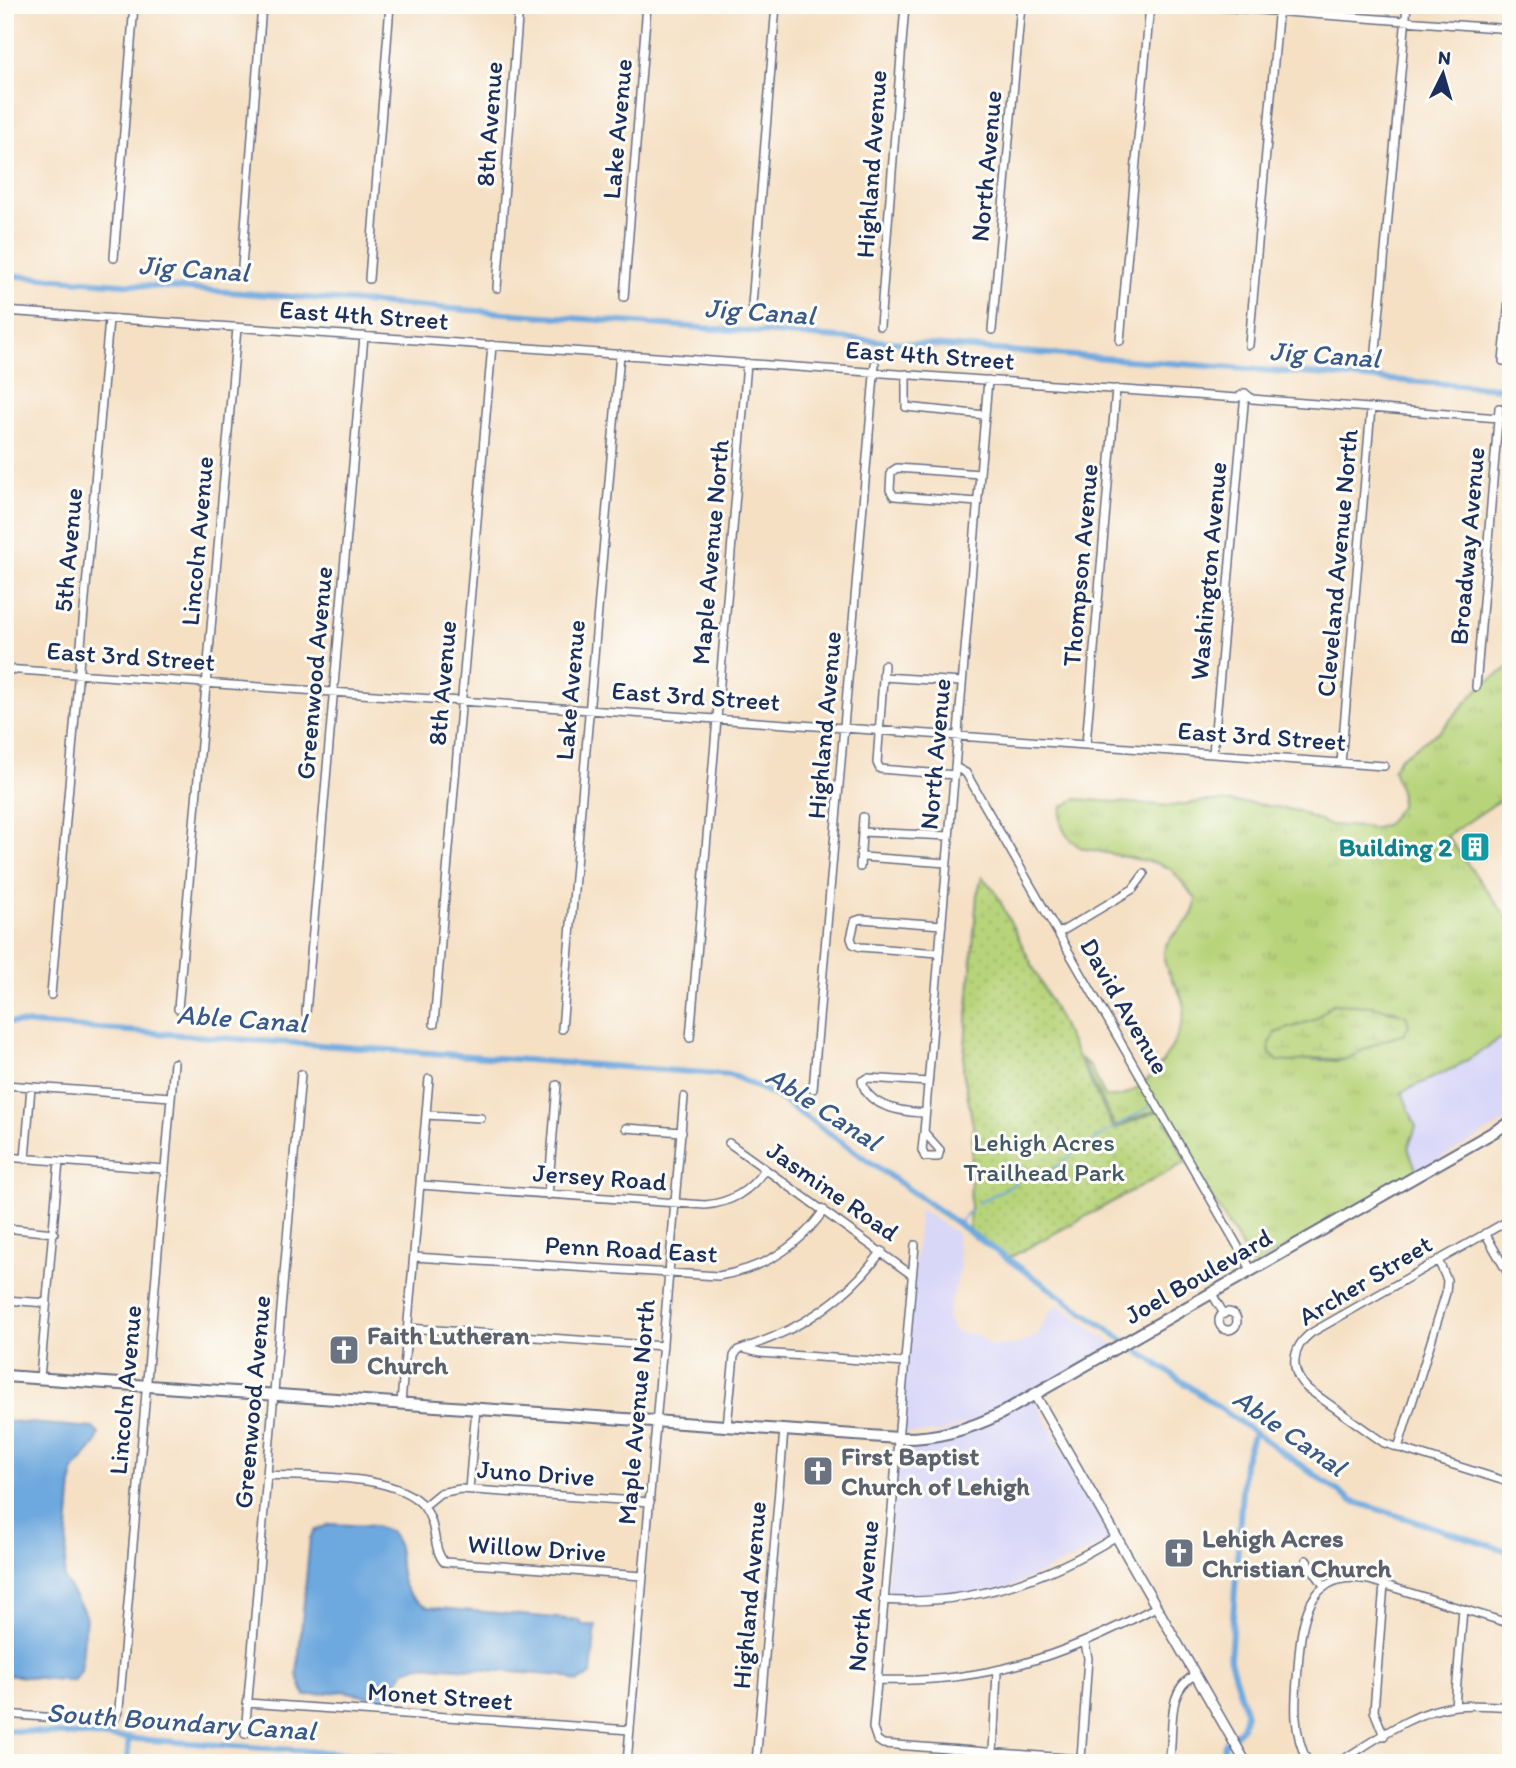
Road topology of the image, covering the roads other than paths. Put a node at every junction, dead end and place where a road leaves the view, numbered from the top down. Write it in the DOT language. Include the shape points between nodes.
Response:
graph roads {
  1 [pos="134,5"];
  2 [pos="262,5"];
  3 [pos="390,5"];
  4 [pos="519,5"];
  5 [pos="647,5"];
  6 [pos="776,5"];
  7 [pos="905,5"];
  8 [pos="1021,5"];
  9 [pos="1150,5"];
  10 [pos="1193,5"];
  11 [pos="1407,5"];
  12 [pos="1278,8"];
  13 [pos="1405,21"];
  14 [pos="1511,29"];
  15 [pos="114,258"];
  16 [pos="242,267"];
  17 [pos="369,279"];
  18 [pos="1511,280"];
  19 [pos="497,288"];
  20 [pos="624,297"];
  21 [pos="752,305"];
  22 [pos="5,311"];
  23 [pos="109,319"];
  24 [pos="880,326"];
  25 [pos="237,328"];
  26 [pos="992,330"];
  27 [pos="364,336"];
  28 [pos="1120,341"];
  29 [pos="492,345"];
  30 [pos="1249,345"];
  31 [pos="1376,351"];
  32 [pos="620,354"];
  33 [pos="1503,361"];
  34 [pos="747,363"];
  35 [pos="875,368"];
  36 [pos="906,374"];
  37 [pos="988,380"];
  38 [pos="1116,389"];
  39 [pos="1245,393"];
  40 [pos="1371,408"];
  41 [pos="1499,408"];
  42 [pos="985,415"];
  43 [pos="1499,418"];
  44 [pos="1511,422"];
  45 [pos="981,474"];
  46 [pos="978,502"];
  47 [pos="884,665"];
  48 [pos="5,668"];
  49 [pos="78,673"];
  50 [pos="883,677"];
  51 [pos="206,682"];
  52 [pos="962,682"];
  53 [pos="1476,687"];
  54 [pos="334,691"];
  55 [pos="462,700"];
  56 [pos="589,709"];
  57 [pos="717,718"];
  58 [pos="844,727"];
  59 [pos="878,730"];
  60 [pos="957,735"];
  61 [pos="1086,744"];
  62 [pos="1213,753"];
  63 [pos="1341,763"];
  64 [pos="1384,766"];
  65 [pos="955,771"];
  66 [pos="863,817"];
  67 [pos="862,832"];
  68 [pos="949,836"];
  69 [pos="860,853"];
  70 [pos="947,863"];
  71 [pos="860,867"];
  72 [pos="1144,874"];
  73 [pos="942,925"];
  74 [pos="1059,933"];
  75 [pos="852,941"];
  76 [pos="939,953"];
  77 [pos="852,954"];
  78 [pos="51,995"];
  79 [pos="178,1009"];
  80 [pos="306,1013"];
  81 [pos="434,1024"];
  82 [pos="562,1029"];
  83 [pos="690,1038"];
  84 [pos="174,1063"];
  85 [pos="301,1074"];
  86 [pos="429,1079"];
  87 [pos="928,1082"];
  88 [pos="5,1085"];
  89 [pos="557,1085"];
  90 [pos="31,1087"];
  91 [pos="813,1089"];
  92 [pos="171,1097"];
  93 [pos="684,1097"];
  94 [pos="925,1113"];
  95 [pos="426,1115"];
  96 [pos="481,1118"];
  97 [pos="1511,1122"];
  98 [pos="626,1128"];
  99 [pos="682,1132"];
  100 [pos="924,1132"];
  101 [pos="729,1143"];
  102 [pos="5,1157"];
  103 [pos="25,1159"];
  104 [pos="59,1161"];
  105 [pos="765,1168"];
  106 [pos="164,1169"];
  107 [pos="420,1185"];
  108 [pos="548,1195"];
  109 [pos="676,1203"];
  110 [pos="824,1210"];
  111 [pos="1511,1219"];
  112 [pos="5,1228"];
  113 [pos="54,1233"];
  114 [pos="1485,1234"];
  115 [pos="915,1245"];
  116 [pos="882,1251"];
  117 [pos="414,1256"];
  118 [pos="1438,1260"];
  119 [pos="1252,1271"];
  120 [pos="669,1275"];
  121 [pos="912,1275"];
  122 [pos="1511,1279"];
  123 [pos="1212,1294"];
  124 [pos="5,1300"];
  125 [pos="47,1303"];
  126 [pos="1224,1314"];
  127 [pos="408,1328"];
  128 [pos="663,1346"];
  129 [pos="744,1348"];
  130 [pos="905,1363"];
  131 [pos="5,1376"];
  132 [pos="40,1378"];
  133 [pos="146,1386"];
  134 [pos="273,1394"];
  135 [pos="1035,1395"];
  136 [pos="401,1403"];
  137 [pos="476,1408"];
  138 [pos="656,1421"];
  139 [pos="727,1426"];
  140 [pos="784,1430"];
  141 [pos="898,1438"];
  142 [pos="1398,1448"];
  143 [pos="267,1475"];
  144 [pos="1511,1483"];
  145 [pos="469,1489"];
  146 [pos="650,1502"];
  147 [pos="424,1506"];
  148 [pos="1115,1537"];
  149 [pos="1307,1560"];
  150 [pos="643,1576"];
  151 [pos="1384,1584"];
  152 [pos="1325,1587"];
  153 [pos="883,1600"];
  154 [pos="1156,1607"];
  155 [pos="1463,1609"];
  156 [pos="1511,1624"];
  157 [pos="1085,1644"];
  158 [pos="997,1672"];
  159 [pos="1195,1675"];
  160 [pos="877,1680"];
  161 [pos="247,1703"];
  162 [pos="1455,1706"];
  163 [pos="1511,1707"];
  164 [pos="5,1714"];
  165 [pos="630,1730"];
  166 [pos="245,1734"];
  167 [pos="1384,1736"];
  168 [pos="993,1752"];
  169 [pos="1081,1759"];
  170 [pos="627,1763"];
  171 [pos="756,1763"];
  172 [pos="1130,1763"];
  173 [pos="1164,1763"];
  174 [pos="1246,1763"];
  175 [pos="1308,1763"];
  176 [pos="1337,1763"];
  1 -- 15 [label="street"];
  2 -- 16 [label="street"];
  3 -- 17 [label="street"];
  4 -- 19 [label="street, 8th Avenue"];
  5 -- 20 [label="street, Lake Avenue"];
  6 -- 21 [label="street"];
  7 -- 24 [label="street, Highland Avenue"];
  8 -- 26 [label="street, North Avenue"];
  9 -- 28 [label="street"];
  10 -- 12 [label="street"];
  11 -- 13 [label="street"];
  12 -- 13 [label="street"];
  12 -- 30 [label="street"];
  13 -- 14 [label="street"];
  13 -- 31 [label="street"];
  18 -- 33 [label="street"];
  22 -- 23 [label="street, East 4th Street"];
  23 -- 25 [label="street, East 4th Street"];
  23 -- 49 [label="street, 5th Avenue"];
  25 -- 27 [label="street, East 4th Street"];
  25 -- 51 [label="street, Lincoln Avenue"];
  27 -- 29 [label="street, East 4th Street"];
  27 -- 54 [label="street, Greenwood Avenue"];
  29 -- 32 [label="street, East 4th Street"];
  29 -- 55 [label="street, 8th Avenue"];
  32 -- 34 [label="street, East 4th Street"];
  32 -- 56 [label="street, Lake Avenue"];
  34 -- 35 [label="street, East 4th Street"];
  34 -- 57 [label="street, Maple Avenue North"];
  35 -- 36 [label="street, East 4th Street"];
  35 -- 58 [label="street, Highland Avenue"];
  36 -- 37 [label="street, East 4th Street"];
  36 -- 42 [label="street" via="906,407"];
  37 -- 38 [label="street, East 4th Street"];
  37 -- 42 [label="street, North Avenue"];
  38 -- 39 [label="street, East 4th Street" via="1237,398"];
  38 -- 61 [label="street, Thompson Avenue"];
  39 -- 40 [label="street, East 4th Street" via="1252,399"];
  39 -- 62 [label="street, Washington Avenue"];
  40 -- 43 [label="street, East 4th Street"];
  40 -- 63 [label="street, Cleveland Avenue North"];
  41 -- 43 [label="street, Broadway Avenue"];
  42 -- 45 [label="street, North Avenue"];
  43 -- 44 [label="street, East 4th Street"];
  43 -- 53 [label="street, Broadway Avenue"];
  45 -- 46 [label="street, North Avenue"];
  45 -- 46 [label="street" via="897,468 891,472 894,496"];
  46 -- 52 [label="street, North Avenue"];
  47 -- 50 [label="street"];
  48 -- 49 [label="street, East 3rd Street"];
  49 -- 51 [label="street, East 3rd Street"];
  49 -- 78 [label="street, 5th Avenue"];
  50 -- 52 [label="street"];
  50 -- 59 [label="street"];
  51 -- 54 [label="street, East 3rd Street"];
  51 -- 79 [label="street, Lincoln Avenue"];
  52 -- 60 [label="street, North Avenue"];
  54 -- 55 [label="street, East 3rd Street"];
  54 -- 80 [label="street, Greenwood Avenue"];
  55 -- 56 [label="street, East 3rd Street"];
  55 -- 81 [label="street, 8th Avenue"];
  56 -- 57 [label="street, East 3rd Street"];
  56 -- 82 [label="street, Lake Avenue"];
  57 -- 58 [label="street, East 3rd Street"];
  57 -- 83 [label="street, Maple Avenue North"];
  58 -- 59 [label="street, East 3rd Street"];
  58 -- 91 [label="street, Highland Avenue"];
  59 -- 60 [label="street, East 3rd Street"];
  59 -- 65 [label="street" via="880,769"];
  60 -- 61 [label="street, East 3rd Street"];
  60 -- 65 [label="street, North Avenue"];
  61 -- 62 [label="street, East 3rd Street"];
  62 -- 63 [label="street, East 3rd Street"];
  63 -- 64 [label="street, East 3rd Street"];
  65 -- 68 [label="street, North Avenue"];
  65 -- 74 [label="street, David Avenue" via="966,773"];
  66 -- 67 [label="street"];
  67 -- 68 [label="street"];
  67 -- 69 [label="street"];
  68 -- 70 [label="street, North Avenue"];
  69 -- 70 [label="street" via="863,857"];
  69 -- 71 [label="street"];
  70 -- 73 [label="street, North Avenue"];
  72 -- 74 [label="street" via="1133,889"];
  73 -- 75 [label="street" via="861,919 852,927"];
  73 -- 76 [label="street, North Avenue"];
  74 -- 119 [label="street, David Avenue"];
  75 -- 76 [label="street" via="860,947"];
  75 -- 77 [label="street"];
  76 -- 87 [label="street, North Avenue"];
  84 -- 92 [label="street, Lincoln Avenue"];
  85 -- 134 [label="street, Greenwood Avenue"];
  86 -- 95 [label="street"];
  87 -- 94 [label="street, North Avenue"];
  87 -- 94 [label="street" via="868,1078 862,1082 868,1094 893,1111"];
  88 -- 90 [label="street"];
  89 -- 108 [label="street"];
  90 -- 92 [label="street"];
  90 -- 103 [label="street"];
  92 -- 106 [label="street, Lincoln Avenue"];
  93 -- 99 [label="street, Maple Avenue North"];
  94 -- 100 [label="street, North Avenue"];
  95 -- 96 [label="street"];
  95 -- 107 [label="street"];
  97 -- 119 [label="main road, Joel Boulevard"];
  98 -- 99 [label="street"];
  99 -- 109 [label="street, Maple Avenue North"];
  101 -- 105 [label="street, Jasmine Road"];
  102 -- 103 [label="street"];
  103 -- 104 [label="street"];
  104 -- 106 [label="street"];
  104 -- 113 [label="street"];
  105 -- 109 [label="street, Jersey Road" via="747,1189 729,1200 705,1205"];
  105 -- 110 [label="street, Jasmine Road"];
  106 -- 133 [label="street, Lincoln Avenue"];
  107 -- 108 [label="street, Jersey Road"];
  107 -- 117 [label="street"];
  108 -- 109 [label="street, Jersey Road"];
  109 -- 120 [label="street, Maple Avenue North"];
  110 -- 116 [label="street, Jasmine Road"];
  110 -- 120 [label="street, Penn Road East" via="797,1241 758,1265 718,1276"];
  111 -- 114 [label="street, Archer Street"];
  112 -- 113 [label="street"];
  113 -- 125 [label="street"];
  114 -- 118 [label="street, Archer Street"];
  114 -- 122 [label="street"];
  115 -- 121 [label="street, North Avenue"];
  116 -- 121 [label="street, Jasmine Road"];
  116 -- 129 [label="street" via="853,1286 821,1312"];
  117 -- 120 [label="street, Penn Road East"];
  117 -- 127 [label="street"];
  118 -- 142 [label="street" via="1447,1280 1446,1293"];
  118 -- 142 [label="street, Archer Street" via="1311,1333 1295,1356 1302,1384 1378,1440"];
  119 -- 123 [label="main road, Joel Boulevard"];
  120 -- 128 [label="street, Maple Avenue North"];
  121 -- 130 [label="street, North Avenue"];
  123 -- 126 [label="street"];
  123 -- 135 [label="main road, Joel Boulevard"];
  124 -- 125 [label="street"];
  125 -- 132 [label="street"];
  127 -- 128 [label="street"];
  127 -- 136 [label="street"];
  128 -- 138 [label="street, Maple Avenue North"];
  129 -- 130 [label="street"];
  129 -- 139 [label="street" via="734,1356"];
  130 -- 141 [label="street, North Avenue"];
  131 -- 132 [label="main road, Joel Boulevard"];
  132 -- 133 [label="main road, Joel Boulevard"];
  133 -- 134 [label="main road, Joel Boulevard"];
  133 -- 164 [label="street, Lincoln Avenue" via="115,1719"];
  134 -- 136 [label="main road, Joel Boulevard"];
  134 -- 143 [label="street, Greenwood Avenue"];
  135 -- 141 [label="main road, Joel Boulevard" via="956,1432"];
  135 -- 148 [label="street"];
  136 -- 137 [label="main road, Joel Boulevard"];
  137 -- 138 [label="main road, Joel Boulevard"];
  137 -- 145 [label="street"];
  138 -- 139 [label="main road, Joel Boulevard"];
  138 -- 146 [label="street, Maple Avenue North"];
  139 -- 140 [label="main road, Joel Boulevard"];
  140 -- 141 [label="main road, Joel Boulevard"];
  140 -- 171 [label="street, Highland Avenue"];
  141 -- 153 [label="street, North Avenue"];
  142 -- 144 [label="street, Archer Street"];
  143 -- 147 [label="street" via="387,1484"];
  143 -- 161 [label="street, Greenwood Avenue"];
  145 -- 146 [label="street, Juno Drive"];
  145 -- 147 [label="street, Juno Drive" via="446,1490"];
  146 -- 150 [label="street, Maple Avenue North"];
  147 -- 150 [label="street, Willow Drive" via="436,1527 439,1557 444,1562"];
  148 -- 153 [label="street" via="1065,1565 1014,1585 948,1599"];
  148 -- 154 [label="street"];
  149 -- 152 [label="street"];
  150 -- 165 [label="street, Maple Avenue North"];
  151 -- 152 [label="street" via="1354,1578"];
  151 -- 155 [label="street"];
  151 -- 167 [label="street" via="1374,1711"];
  152 -- 175 [label="street" via="1308,1606 1300,1631 1294,1719"];
  153 -- 160 [label="street, North Avenue"];
  154 -- 157 [label="street"];
  154 -- 159 [label="street"];
  155 -- 156 [label="street"];
  155 -- 162 [label="street"];
  157 -- 158 [label="street"];
  157 -- 169 [label="street"];
  158 -- 160 [label="street"];
  158 -- 168 [label="street"];
  159 -- 173 [label="street" via="1176,1691 1170,1756"];
  159 -- 174 [label="street"];
  160 -- 168 [label="street, North Avenue" via="873,1728 883,1744"];
  161 -- 165 [label="street, Monet Street"];
  161 -- 166 [label="street, Greenwood Avenue"];
  162 -- 163 [label="street"];
  162 -- 167 [label="street" via="1421,1716"];
  165 -- 170 [label="street, Maple Avenue North"];
  167 -- 176 [label="street"];
  168 -- 169 [label="street"];
  169 -- 172 [label="street"];
}
